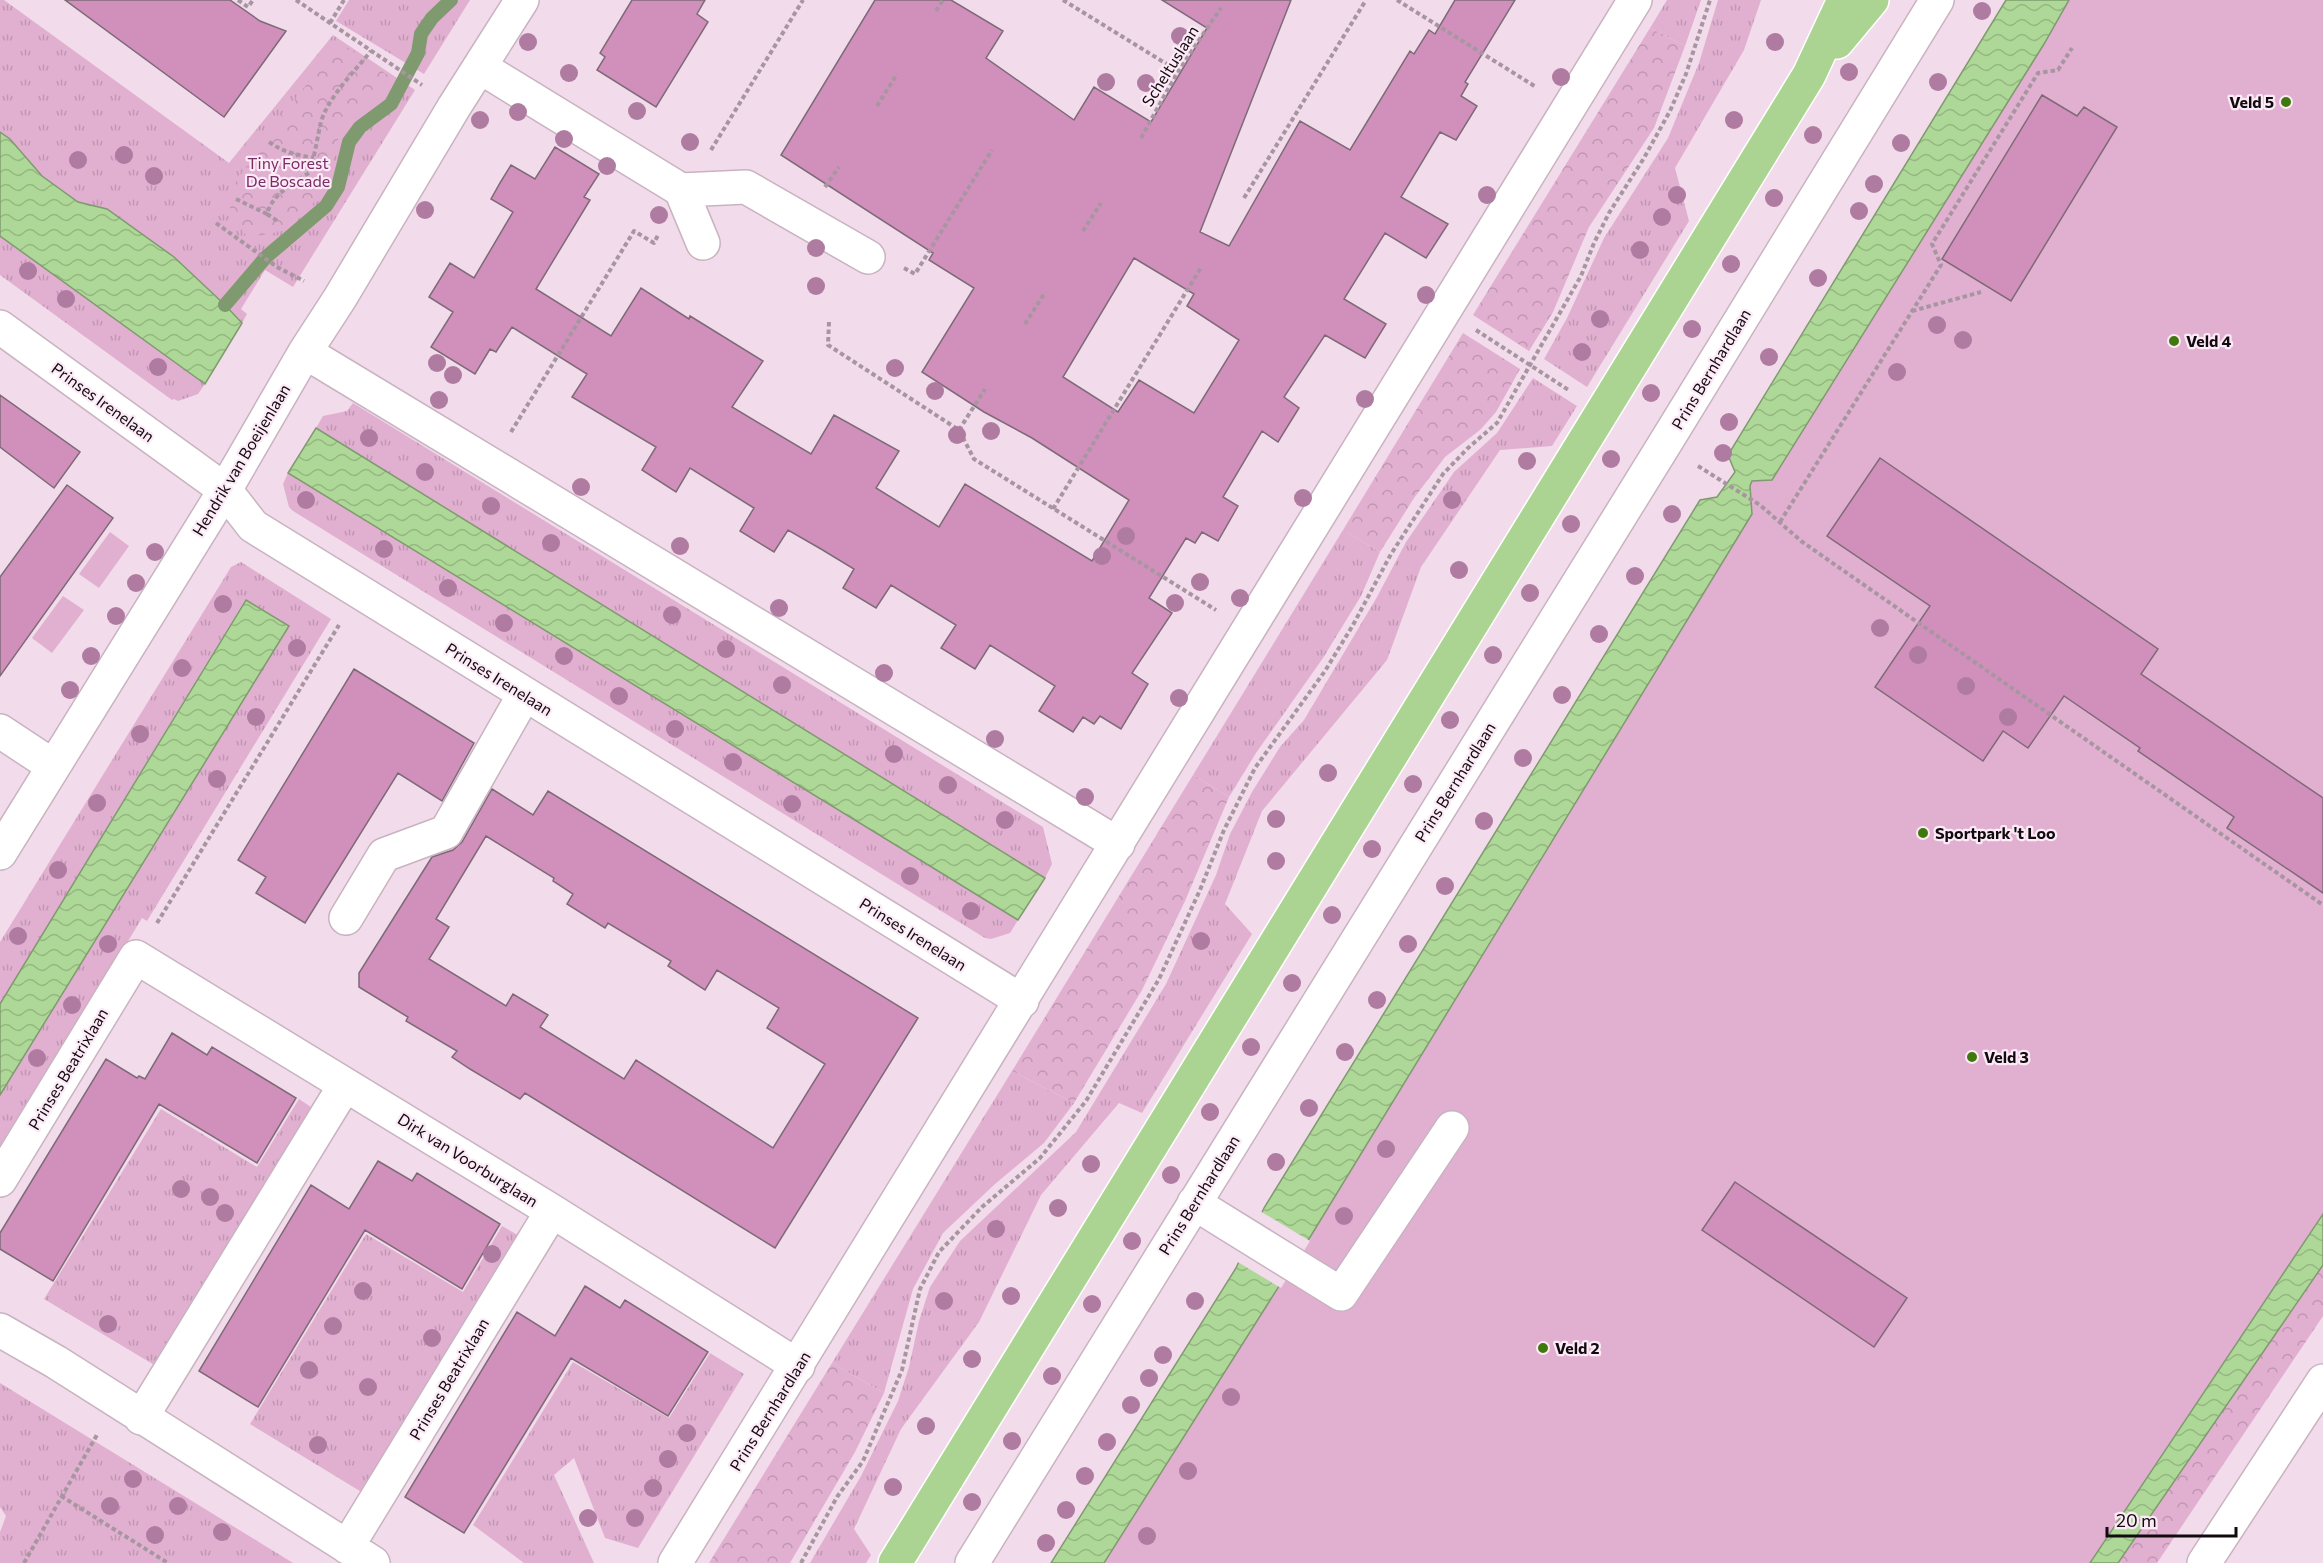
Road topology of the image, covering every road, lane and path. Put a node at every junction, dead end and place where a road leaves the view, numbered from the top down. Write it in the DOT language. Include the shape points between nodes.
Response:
graph roads {
  1 [pos="238,0"];
  2 [pos="253,0"];
  3 [pos="296,0"];
  4 [pos="344,0"];
  5 [pos="522,0"];
  6 [pos="803,0"];
  7 [pos="943,0"];
  8 [pos="1064,0"];
  9 [pos="1366,0"];
  10 [pos="1397,0"];
  11 [pos="1635,0"];
  12 [pos="1710,0"];
  13 [pos="1844,0"];
  14 [pos="1872,0"];
  15 [pos="1937,0"];
  16 [pos="1221,8"];
  17 [pos="936,11"];
  18 [pos="330,23"];
  19 [pos="2072,48"];
  20 [pos="371,51"];
  21 [pos="480,67"];
  22 [pos="1178,71"];
  23 [pos="897,74"];
  24 [pos="1809,75"];
  25 [pos="419,83"];
  26 [pos="877,106"];
  27 [pos="1569,107"];
  28 [pos="1141,138"];
  29 [pos="269,142"];
  30 [pos="992,150"];
  31 [pos="314,158"];
  32 [pos="681,190"];
  33 [pos="1244,198"];
  34 [pos="236,199"];
  35 [pos="1101,203"];
  36 [pos="267,214"];
  37 [pos="279,222"];
  38 [pos="216,224"];
  39 [pos="1083,231"];
  40 [pos="703,243"];
  41 [pos="868,256"];
  42 [pos="1202,266"];
  43 [pos="277,267"];
  44 [pos="1981,292"];
  45 [pos="1044,294"];
  46 [pos="1444,309"];
  47 [pos="1912,311"];
  48 [pos="829,322"];
  49 [pos="1025,324"];
  50 [pos="0,327"];
  51 [pos="305,352"];
  52 [pos="1530,365"];
  53 [pos="985,389"];
  54 [pos="1602,412"];
  55 [pos="959,430"];
  56 [pos="507,438"];
  57 [pos="1696,465"];
  58 [pos="225,490"];
  59 [pos="1053,509"];
  60 [pos="1780,522"];
  61 [pos="358,592"];
  62 [pos="1249,632"];
  63 [pos="524,695"];
  64 [pos="0,731"];
  65 [pos="53,766"];
  66 [pos="1118,844"];
  67 [pos="0,853"];
  68 [pos="2323,905"];
  69 [pos="346,918"];
  70 [pos="136,957"];
  71 [pos="1022,1001"];
  72 [pos="345,1085"];
  73 [pos="1452,1128"];
  74 [pos="0,1180"];
  75 [pos="1194,1203"];
  76 [pos="552,1211"];
  77 [pos="0,1330"];
  78 [pos="798,1366"];
  79 [pos="2323,1382"];
  80 [pos="129,1409"];
  81 [pos="61,1496"];
  82 [pos="360,1555"];
  83 [pos="24,1563"];
  84 [pos="168,1563"];
  85 [pos="675,1563"];
  86 [pos="801,1563"];
  87 [pos="895,1563"];
  88 [pos="972,1563"];
  89 [pos="2204,1563"];
  1 -- 2 [label="path" via="248,7"];
  3 -- 18 [label="path"];
  4 -- 18 [label="path"];
  5 -- 21 [label="street, Hendrik van Boeijenlaan"];
  6 -- 32 [label="path" via="699,169"];
  7 -- 17 [label="path"];
  8 -- 22 [label="path"];
  9 -- 33 [label="path"];
  10 -- 27 [label="path"];
  11 -- 27 [label="street, Prins Bernhardlaan"];
  12 -- 52 [label="path" via="1670,111 1609,213 1581,276"];
  13 -- 24 [label="main road"];
  14 -- 24 [label="main road"];
  15 -- 75 [label="street, Prins Bernhardlaan"];
  16 -- 22 [label="path, Scheltuslaan"];
  18 -- 20 [label="path"];
  19 -- 47 [label="path" via="2058,70 2038,73 1932,244 1941,266"];
  20 -- 25 [label="path"];
  20 -- 31 [label="path" via="328,105"];
  21 -- 32 [label="street"];
  21 -- 51 [label="street, Hendrik van Boeijenlaan"];
  22 -- 28 [label="path, Scheltuslaan"];
  23 -- 26 [label="path"];
  24 -- 54 [label="main road"];
  27 -- 46 [label="street, Prins Bernhardlaan"];
  29 -- 31 [label="path" via="295,155"];
  30 -- 41 [label="path" via="915,274 882,254"];
  31 -- 36 [label="path" via="310,172 276,197"];
  32 -- 40 [label="street"];
  32 -- 41 [label="street" via="746,187"];
  32 -- 56 [label="path" via="654,243 634,231"];
  34 -- 36 [label="path"];
  35 -- 39 [label="path"];
  36 -- 37 [label="path"];
  38 -- 43 [label="path"];
  42 -- 59 [label="path"];
  44 -- 47 [label="path"];
  45 -- 49 [label="path"];
  46 -- 52 [label="path"];
  46 -- 62 [label="street, Prins Bernhardlaan"];
  47 -- 60 [label="path"];
  48 -- 55 [label="path" via="828,345"];
  50 -- 58 [label="street, Prinses Irenelaan"];
  51 -- 58 [label="street, Hendrik van Boeijenlaan"];
  51 -- 66 [label="street"];
  52 -- 54 [label="path"];
  52 -- 86 [label="path" via="1497,423 1443,474 1391,554 1325,671 1255,768 1159,979 1086,1101 1040,1158 982,1207 939,1252 920,1289 902,1370 863,1461 837,1497"];
  53 -- 55 [label="path"];
  54 -- 87 [label="main road"];
  55 -- 59 [label="path" via="974,459"];
  57 -- 60 [label="path"];
  58 -- 61 [label="street, Prinses Irenelaan" via="253,526"];
  58 -- 65 [label="street, Hendrik van Boeijenlaan"];
  59 -- 62 [label="path"];
  60 -- 68 [label="path" via="1801,541"];
  61 -- 63 [label="street, Prinses Irenelaan"];
  61 -- 70 [label="path"];
  62 -- 66 [label="street, Prins Bernhardlaan"];
  63 -- 69 [label="street" via="446,832 384,855"];
  63 -- 71 [label="street, Prinses Irenelaan"];
  64 -- 65 [label="street"];
  65 -- 67 [label="street, Hendrik van Boeijenlaan"];
  66 -- 71 [label="street, Prins Bernhardlaan"];
  70 -- 72 [label="street, Dirk van Voorburglaan"];
  70 -- 74 [label="street, Prinses Beatrixlaan"];
  71 -- 78 [label="street, Prins Bernhardlaan"];
  72 -- 76 [label="street, Dirk van Voorburglaan"];
  72 -- 80 [label="street"];
  73 -- 75 [label="street" via="1341,1294"];
  75 -- 88 [label="street, Prins Bernhardlaan"];
  76 -- 78 [label="street, Dirk van Voorburglaan"];
  76 -- 82 [label="street, Prinses Beatrixlaan"];
  77 -- 80 [label="street, Prinses Beatrixlaan"];
  78 -- 85 [label="street, Prins Bernhardlaan"];
  79 -- 89 [label="street"];
  80 -- 81 [label="path"];
  80 -- 82 [label="street, Prinses Beatrixlaan"];
  81 -- 83 [label="path"];
  81 -- 84 [label="path"];
}
